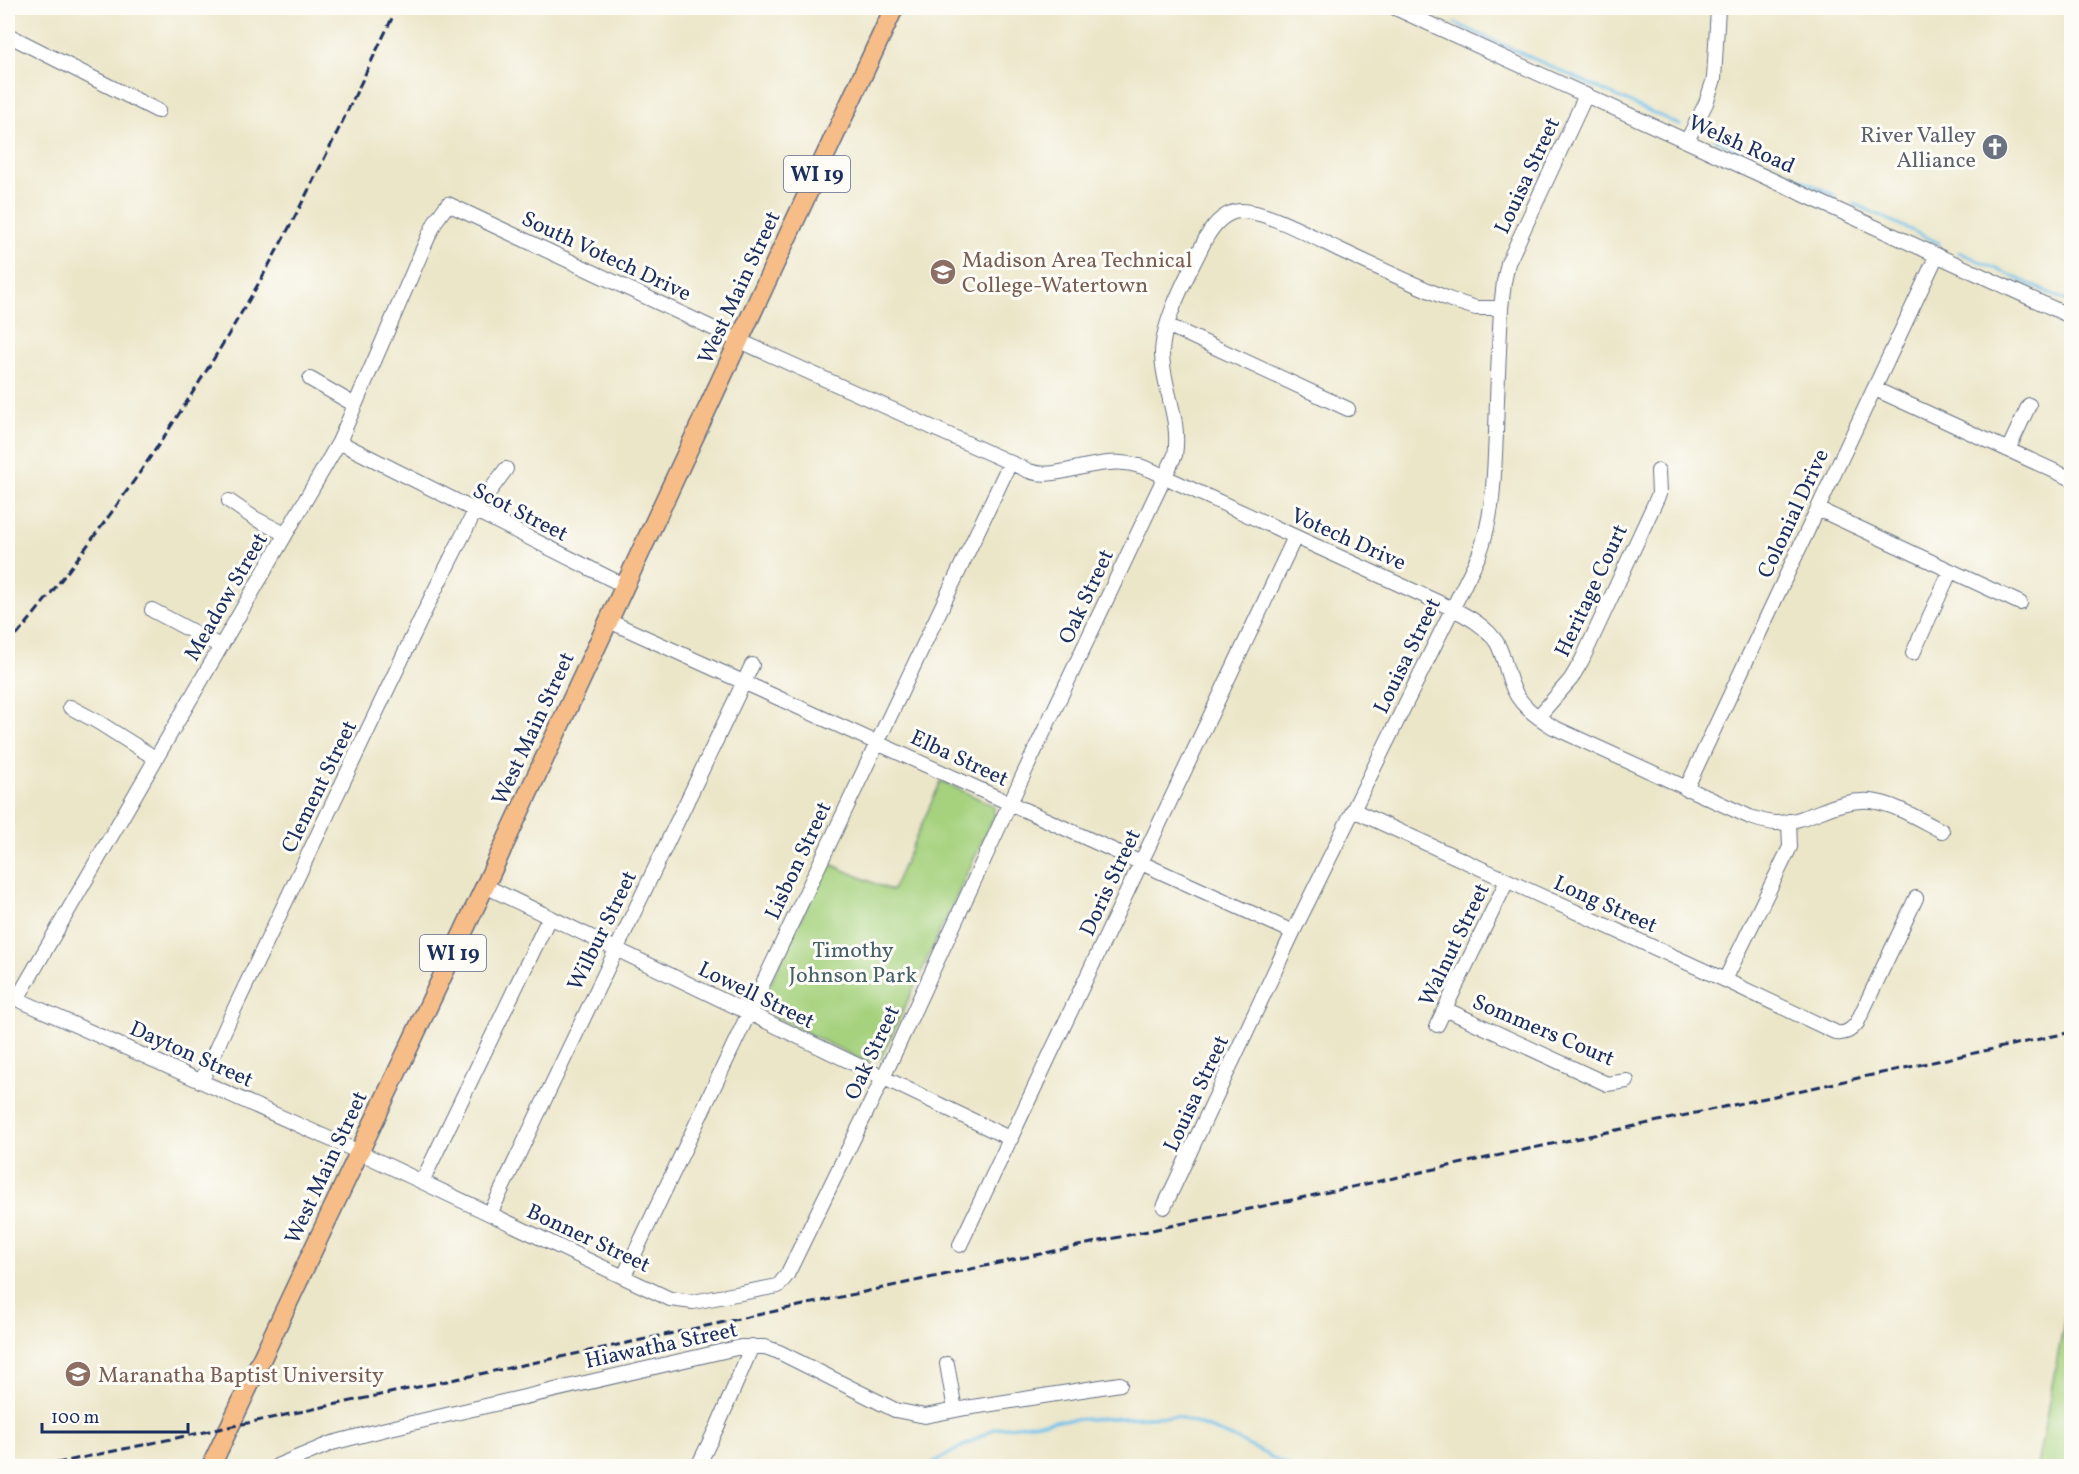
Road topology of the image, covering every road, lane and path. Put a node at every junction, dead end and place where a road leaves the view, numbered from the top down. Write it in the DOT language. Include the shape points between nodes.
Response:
graph roads {
  1 [pos="894,8"];
  2 [pos="1395,8"];
  3 [pos="1718,8"];
  4 [pos="8,35"];
  5 [pos="1586,95"];
  6 [pos="158,111"];
  7 [pos="1687,141"];
  8 [pos="448,204"];
  9 [pos="1937,255"];
  10 [pos="1501,308"];
  11 [pos="2070,312"];
  12 [pos="1167,325"];
  13 [pos="740,341"];
  14 [pos="310,379"];
  15 [pos="1875,389"];
  16 [pos="879,404"];
  17 [pos="355,405"];
  18 [pos="2030,405"];
  19 [pos="1348,409"];
  20 [pos="339,442"];
  21 [pos="2008,450"];
  22 [pos="1010,463"];
  23 [pos="506,469"];
  24 [pos="1658,471"];
  25 [pos="1165,477"];
  26 [pos="2072,479"];
  27 [pos="229,501"];
  28 [pos="1818,509"];
  29 [pos="475,511"];
  30 [pos="285,534"];
  31 [pos="1295,537"];
  32 [pos="1950,572"];
  33 [pos="625,586"];
  34 [pos="2020,603"];
  35 [pos="1453,609"];
  36 [pos="152,610"];
  37 [pos="609,621"];
  38 [pos="220,646"];
  39 [pos="1913,653"];
  40 [pos="752,665"];
  41 [pos="745,681"];
  42 [pos="70,707"];
  43 [pos="1538,717"];
  44 [pos="876,742"];
  45 [pos="155,758"];
  46 [pos="1686,789"];
  47 [pos="1010,803"];
  48 [pos="1353,810"];
  49 [pos="1789,821"];
  50 [pos="1942,831"];
  51 [pos="1142,864"];
  52 [pos="1506,881"];
  53 [pos="485,886"];
  54 [pos="1916,898"];
  55 [pos="549,918"];
  56 [pos="1293,932"];
  57 [pos="615,950"];
  58 [pos="1725,980"];
  59 [pos="12,997"];
  60 [pos="1445,1009"];
  61 [pos="749,1013"];
  62 [pos="1437,1025"];
  63 [pos="883,1078"];
  64 [pos="202,1080"];
  65 [pos="1628,1081"];
  66 [pos="1011,1139"];
  67 [pos="359,1152"];
  68 [pos="422,1182"];
  69 [pos="1164,1207"];
  70 [pos="490,1214"];
  71 [pos="960,1245"];
  72 [pos="796,1256"];
  73 [pos="624,1276"];
  74 [pos="752,1346"];
  75 [pos="947,1364"];
  76 [pos="1119,1384"];
  77 [pos="956,1410"];
  78 [pos="211,1467"];
  79 [pos="278,1467"];
  80 [pos="698,1467"];
  1 -- 13 [label="main road, West Main Street / WI 19"];
  2 -- 5 [label="street, Welsh Road"];
  3 -- 7 [label="street" via="1714,79"];
  4 -- 6 [label="street"];
  5 -- 7 [label="street, Welsh Road"];
  5 -- 10 [label="street, Louisa Street" via="1508,263"];
  7 -- 9 [label="street, Welsh Road"];
  8 -- 13 [label="street, South Votech Drive"];
  8 -- 17 [label="street, Meadow Street" via="429,235"];
  9 -- 11 [label="street, Welsh Road"];
  9 -- 15 [label="street, Colonial Drive"];
  10 -- 12 [label="street, Oak Street" via="1476,308 1451,300 1286,225 1240,211 1213,226"];
  10 -- 35 [label="street, Louisa Street" via="1491,512 1479,555"];
  12 -- 19 [label="street"];
  12 -- 25 [label="street, Oak Street" via="1162,354 1178,442"];
  13 -- 16 [label="street, South Votech Drive"];
  13 -- 33 [label="main road, West Main Street / WI 19"];
  14 -- 17 [label="street"];
  15 -- 21 [label="street"];
  15 -- 28 [label="street, Colonial Drive"];
  16 -- 22 [label="street, Votech Drive"];
  17 -- 20 [label="street, Meadow Street"];
  18 -- 21 [label="street"];
  20 -- 29 [label="street, Scot Street"];
  20 -- 30 [label="street, Meadow Street"];
  21 -- 26 [label="street"];
  22 -- 25 [label="street, Votech Drive" via="1040,475 1118,461 1148,468"];
  22 -- 44 [label="street, Lisbon Street"];
  23 -- 29 [label="street, Clement Street"];
  24 -- 43 [label="street, Heritage Court" via="1659,494 1582,660"];
  25 -- 31 [label="street, Votech Drive"];
  25 -- 47 [label="street, Oak Street"];
  27 -- 30 [label="street"];
  28 -- 32 [label="street"];
  28 -- 46 [label="street, Colonial Drive"];
  29 -- 33 [label="street, Scot Street"];
  29 -- 64 [label="street, Clement Street"];
  30 -- 38 [label="street, Meadow Street"];
  31 -- 35 [label="street, Votech Drive"];
  31 -- 51 [label="street, Doris Street"];
  32 -- 34 [label="street"];
  32 -- 39 [label="street"];
  33 -- 37 [label="main road, West Main Street / WI 19"];
  35 -- 43 [label="street, Votech Drive" via="1473,619 1496,642 1511,686"];
  35 -- 48 [label="street, Louisa Street"];
  36 -- 38 [label="street"];
  37 -- 41 [label="street, Elba Street"];
  37 -- 53 [label="main road, West Main Street / WI 19"];
  38 -- 45 [label="street, Meadow Street"];
  40 -- 41 [label="street, Wilbur Street"];
  41 -- 44 [label="street, Elba Street"];
  41 -- 57 [label="street, Wilbur Street"];
  42 -- 45 [label="street"];
  43 -- 46 [label="street, Votech Drive"];
  44 -- 47 [label="street, Elba Street"];
  44 -- 61 [label="street, Lisbon Street"];
  45 -- 59 [label="street, Meadow Street"];
  46 -- 49 [label="street, Votech Drive" via="1750,817 1776,823"];
  47 -- 51 [label="street, Elba Street"];
  47 -- 63 [label="street, Oak Street"];
  48 -- 52 [label="street, Long Street"];
  48 -- 56 [label="street, Louisa Street"];
  49 -- 50 [label="street, Votech Drive" via="1846,802 1870,801 1894,807"];
  49 -- 58 [label="street" via="1790,847"];
  51 -- 56 [label="street, Elba Street"];
  51 -- 66 [label="street, Doris Street"];
  52 -- 58 [label="street, Long Street"];
  52 -- 60 [label="street, Walnut Street"];
  53 -- 55 [label="street, Lowell Street"];
  53 -- 67 [label="main road, West Main Street / WI 19"];
  54 -- 58 [label="street, Long Street" via="1861,1015 1853,1028 1842,1034"];
  55 -- 57 [label="street, Lowell Street"];
  55 -- 68 [label="street"];
  56 -- 69 [label="street, Louisa Street"];
  57 -- 61 [label="street, Lowell Street"];
  57 -- 70 [label="street, Wilbur Street"];
  59 -- 64 [label="street, Dayton Street"];
  60 -- 62 [label="street, Walnut Street"];
  60 -- 65 [label="street, Sommers Court" via="1607,1084"];
  61 -- 63 [label="street, Lowell Street"];
  61 -- 73 [label="street, Lisbon Street"];
  63 -- 66 [label="street, Lowell Street"];
  63 -- 72 [label="street, Oak Street"];
  64 -- 67 [label="street, Dayton Street"];
  66 -- 71 [label="street, Doris Street"];
  67 -- 68 [label="street, Bonner Street"];
  67 -- 78 [label="main road, West Main Street / WI 19"];
  68 -- 70 [label="street, Bonner Street"];
  70 -- 73 [label="street, Bonner Street"];
  72 -- 73 [label="street, Bonner Street" via="778,1286 693,1302 670,1299"];
  74 -- 77 [label="street, Hiawatha Street" via="779,1352 895,1410 926,1416"];
  74 -- 79 [label="street, Hiawatha Street" via="386,1429 332,1443"];
  74 -- 80 [label="street"];
  75 -- 77 [label="street"];
  76 -- 77 [label="street, Hiawatha Street"];
}
